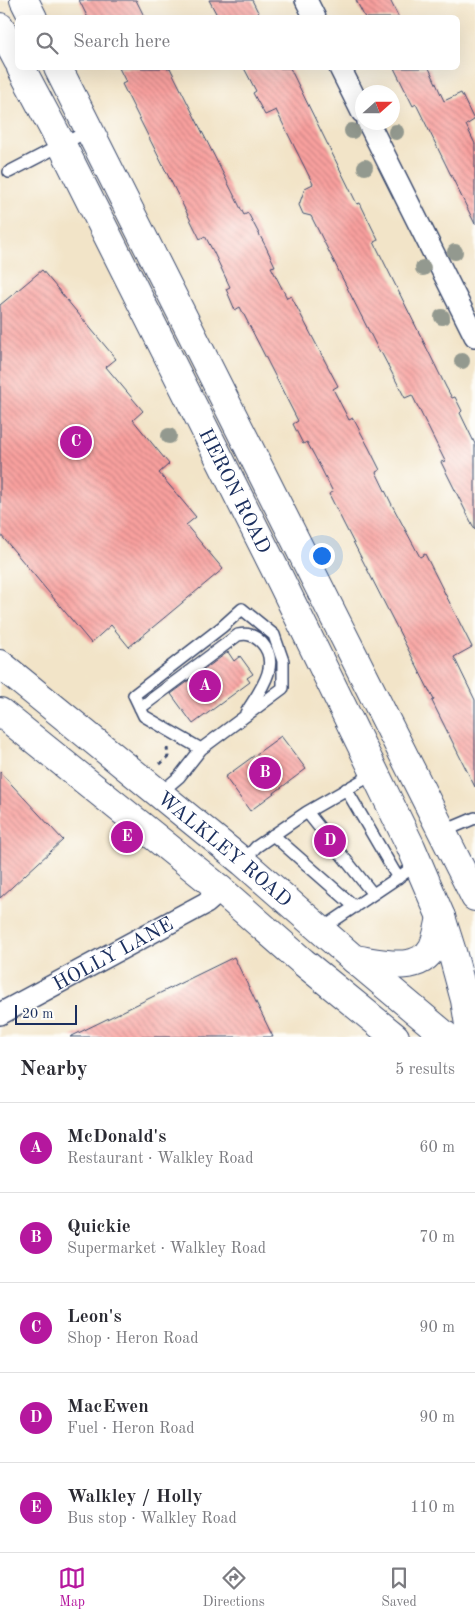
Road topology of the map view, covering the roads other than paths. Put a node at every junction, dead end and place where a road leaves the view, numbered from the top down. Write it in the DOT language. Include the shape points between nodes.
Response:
graph roads {
  1 [pos="24,0"];
  2 [pos="306,0"];
  3 [pos="32,15"];
  4 [pos="314,15"];
  5 [pos="0,27"];
  6 [pos="15,54"];
  7 [pos="22,70"];
  8 [pos="59,70"];
  9 [pos="341,70"];
  10 [pos="355,98"];
  11 [pos="90,130"];
  12 [pos="372,130"];
  13 [pos="62,145"];
  14 [pos="9,172"];
  15 [pos="475,336"];
  16 [pos="309,569"];
  17 [pos="282,583"];
  18 [pos="0,664"];
  19 [pos="140,708"];
  20 [pos="0,712"];
  21 [pos="242,718"];
  22 [pos="201,749"];
  23 [pos="375,773"];
  24 [pos="93,787"];
  25 [pos="346,789"];
  26 [pos="159,794"];
  27 [pos="307,812"];
  28 [pos="475,818"];
  29 [pos="319,827"];
  30 [pos="441,833"];
  31 [pos="273,835"];
  32 [pos="341,854"];
  33 [pos="243,862"];
  34 [pos="408,871"];
  35 [pos="221,890"];
  36 [pos="373,894"];
  37 [pos="475,897"];
  38 [pos="355,906"];
  39 [pos="441,917"];
  40 [pos="320,930"];
  41 [pos="354,959"];
  42 [pos="0,1014"];
  43 [pos="395,1037"];
  44 [pos="448,1037"];
  45 [pos="471,1037"];
  1 -- 3 [label="main road"];
  2 -- 4 [label="street"];
  5 -- 6 [label="main road"];
  7 -- 13 [label="main road, HERON ROAD"];
  8 -- 11 [label="main road, HERON ROAD"];
  9 -- 10 [label="street"];
  11 -- 13 [label="lane"];
  11 -- 16 [label="main road, HERON ROAD"];
  12 -- 15 [label="street"];
  13 -- 14 [label="lane"];
  13 -- 17 [label="main road, HERON ROAD"];
  16 -- 17 [label="main road"];
  16 -- 30 [label="main road, HERON ROAD"];
  17 -- 23 [label="main road, HERON ROAD"];
  18 -- 26 [label="main road, WALKLEY ROAD"];
  19 -- 21 [label="lane" via="238,635 247,634 255,636 263,644 270,663 267,677"];
  19 -- 21 [label="lane" via="134,695 242,609 274,635 283,661 284,688"];
  19 -- 22 [label="lane" via="144,716"];
  20 -- 24 [label="main road, WALKLEY ROAD"];
  21 -- 22 [label="lane"];
  22 -- 26 [label="lane"];
  23 -- 25 [label="lane"];
  23 -- 34 [label="main road, HERON ROAD"];
  24 -- 26 [label="main road"];
  24 -- 35 [label="main road, WALKLEY ROAD"];
  25 -- 27 [label="lane"];
  25 -- 34 [label="lane"];
  26 -- 33 [label="main road, WALKLEY ROAD"];
  27 -- 29 [label="lane"];
  27 -- 31 [label="lane"];
  28 -- 30 [label="lane"];
  30 -- 37 [label="main road, HERON ROAD"];
  31 -- 33 [label="lane"];
  31 -- 38 [label="lane"];
  32 -- 36 [label="lane"];
  33 -- 35 [label="main road"];
  33 -- 40 [label="main road, WALKLEY ROAD"];
  34 -- 36 [label="lane"];
  34 -- 39 [label="main road, HERON ROAD"];
  35 -- 42 [label="street, HOLLY LANE" via="206,904"];
  35 -- 43 [label="main road, WALKLEY ROAD"];
  36 -- 38 [label="lane"];
  38 -- 40 [label="lane"];
  39 -- 41 [label="main road" via="432,948 426,956 412,963 396,965"];
  39 -- 45 [label="main road, HERON ROAD" via="465,1000"];
  40 -- 41 [label="main road, WALKLEY ROAD"];
  41 -- 44 [label="main road, WALKLEY ROAD"];
}
